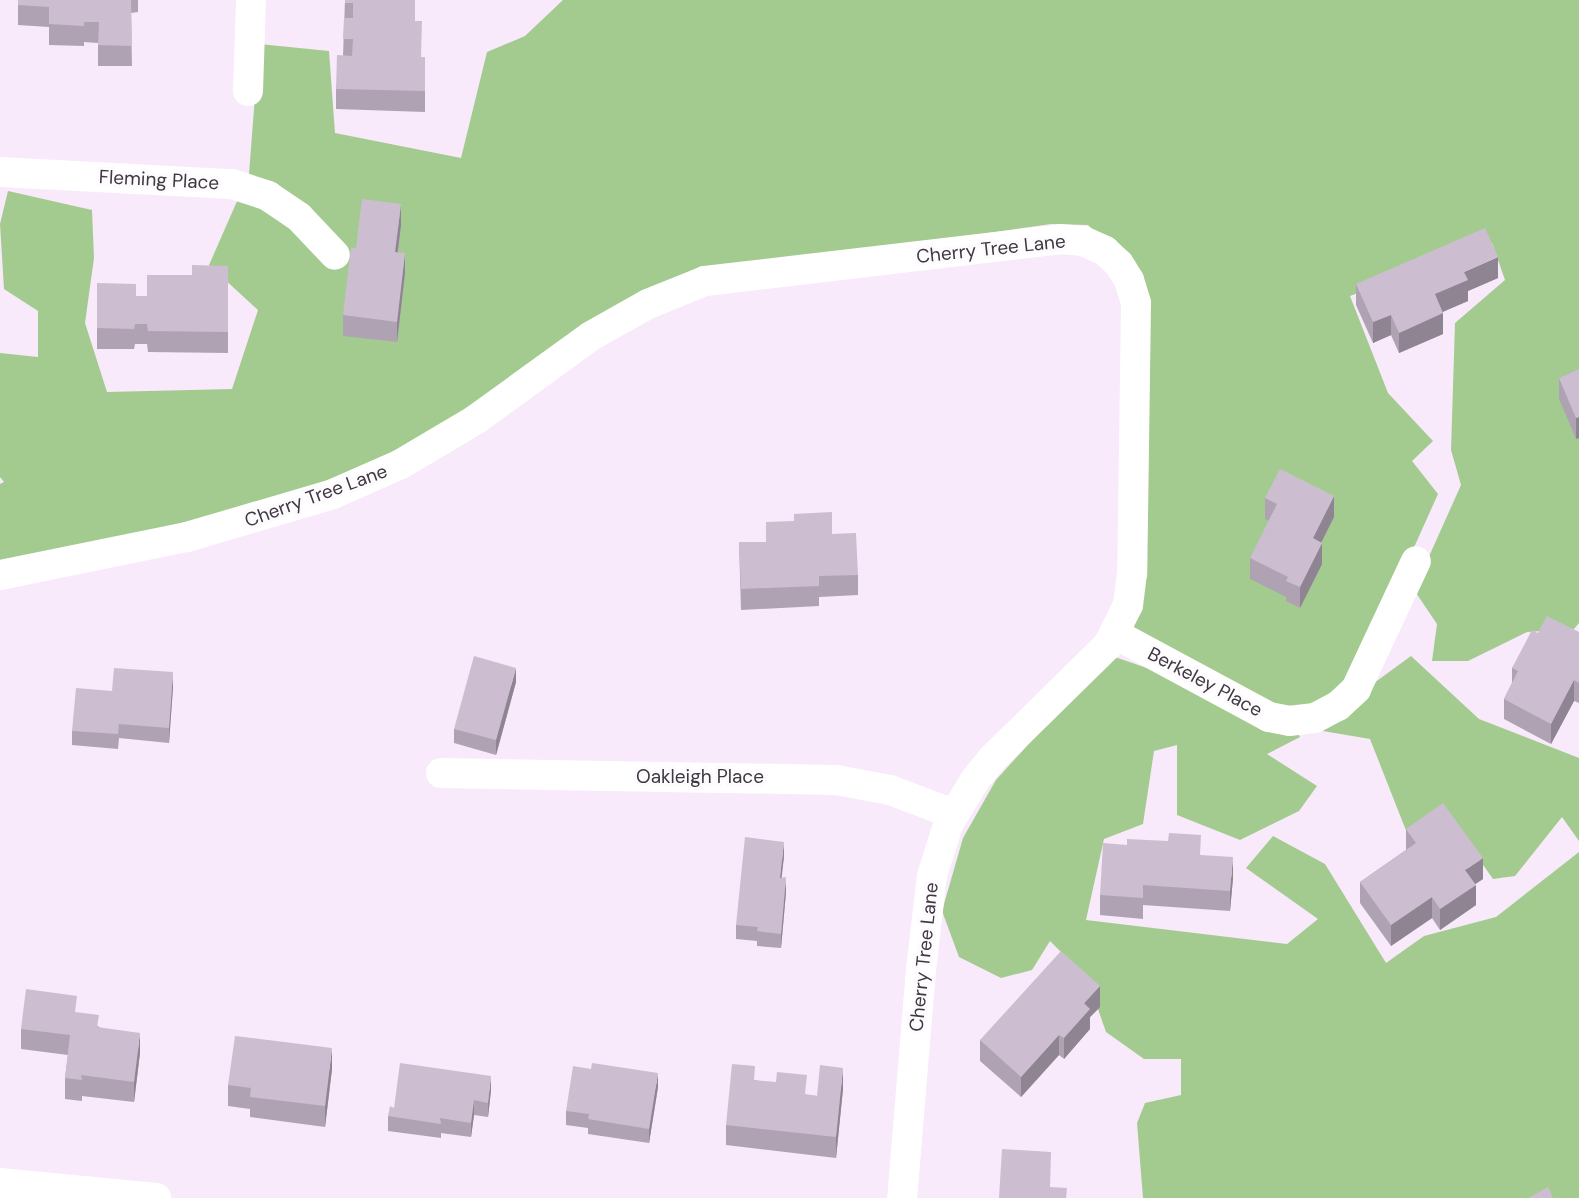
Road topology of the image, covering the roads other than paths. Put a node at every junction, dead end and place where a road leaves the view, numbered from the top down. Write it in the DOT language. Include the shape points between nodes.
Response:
graph roads {
  1 [pos="251,0"];
  2 [pos="248,92"];
  3 [pos="0,172"];
  4 [pos="335,255"];
  5 [pos="1416,561"];
  6 [pos="0,575"];
  7 [pos="1115,634"];
  8 [pos="440,773"];
  9 [pos="954,814"];
  10 [pos="0,1182"];
  11 [pos="156,1198"];
  12 [pos="902,1198"];
  1 -- 2 [label="street"];
  3 -- 4 [label="street, Fleming Place" via="232,184 268,196 299,216"];
  5 -- 7 [label="street, Berkeley Place" via="1356,689 1338,706 1314,718 1269,717"];
  6 -- 7 [label="street, Cherry Tree Lane" via="187,537 333,494 401,464 475,420 591,336 648,304 705,281 1060,239 1083,241 1105,251 1129,280 1136,303 1132,573 1128,605"];
  7 -- 9 [label="street, Cherry Tree Lane" via="992,759"];
  8 -- 9 [label="street, Oakleigh Place" via="836,779 890,790"];
  9 -- 12 [label="street, Cherry Tree Lane" via="932,876"];
  10 -- 11 [label="street"];
}
